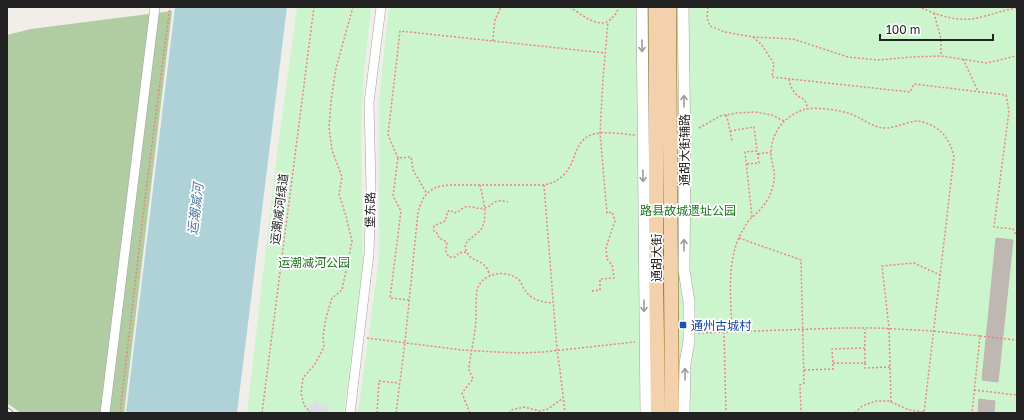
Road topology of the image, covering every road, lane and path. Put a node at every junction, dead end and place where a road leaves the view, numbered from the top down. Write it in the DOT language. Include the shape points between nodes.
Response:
graph roads {
  1 [pos="155,7"];
  2 [pos="170,7"];
  3 [pos="314,7"];
  4 [pos="353,7"];
  5 [pos="381,7"];
  6 [pos="501,7"];
  7 [pos="570,7"];
  8 [pos="618,7"];
  9 [pos="642,7"];
  10 [pos="656,7"];
  11 [pos="669,7"];
  12 [pos="683,7"];
  13 [pos="708,7"];
  14 [pos="922,8"];
  15 [pos="1017,8"];
  16 [pos="934,13"];
  17 [pos="608,22"];
  18 [pos="753,37"];
  19 [pos="493,41"];
  20 [pos="605,53"];
  21 [pos="1017,55"];
  22 [pos="941,56"];
  23 [pos="962,60"];
  24 [pos="789,79"];
  25 [pos="978,91"];
  26 [pos="807,109"];
  27 [pos="726,115"];
  28 [pos="784,121"];
  29 [pos="699,128"];
  30 [pos="730,131"];
  31 [pos="600,133"];
  32 [pos="642,135"];
  33 [pos="732,141"];
  34 [pos="757,151"];
  35 [pos="771,152"];
  36 [pos="758,154"];
  37 [pos="398,158"];
  38 [pos="747,164"];
  39 [pos="480,185"];
  40 [pos="544,185"];
  41 [pos="427,194"];
  42 [pos="508,202"];
  43 [pos="484,208"];
  44 [pos="752,217"];
  45 [pos="1017,237"];
  46 [pos="739,238"];
  47 [pos="466,252"];
  48 [pos="940,275"];
  49 [pos="490,276"];
  50 [pos="592,291"];
  51 [pos="409,300"];
  52 [pos="553,303"];
  53 [pos="865,328"];
  54 [pos="889,328"];
  55 [pos="802,329"];
  56 [pos="732,331"];
  57 [pos="934,331"];
  58 [pos="724,332"];
  59 [pos="693,333"];
  60 [pos="980,336"];
  61 [pos="359,337"];
  62 [pos="1017,340"];
  63 [pos="637,341"];
  64 [pos="405,342"];
  65 [pos="865,348"];
  66 [pos="472,350"];
  67 [pos="557,350"];
  68 [pos="865,363"];
  69 [pos="833,364"];
  70 [pos="890,367"];
  71 [pos="804,370"];
  72 [pos="400,383"];
  73 [pos="974,390"];
  74 [pos="1017,395"];
  75 [pos="563,398"];
  76 [pos="891,402"];
  77 [pos="105,413"];
  78 [pos="120,413"];
  79 [pos="262,413"];
  80 [pos="311,413"];
  81 [pos="350,413"];
  82 [pos="377,413"];
  83 [pos="396,413"];
  84 [pos="470,413"];
  85 [pos="509,413"];
  86 [pos="565,413"];
  87 [pos="646,413"];
  88 [pos="658,413"];
  89 [pos="672,413"];
  90 [pos="684,413"];
  91 [pos="726,413"];
  92 [pos="800,413"];
  93 [pos="855,413"];
  94 [pos="924,413"];
  95 [pos="972,413"];
  1 -- 77 [label="street"];
  2 -- 78 [label="path"];
  3 -- 79 [label="path, 运潮减河绿道"];
  4 -- 80 [label="path" via="336,68 329,127 332,150 342,177 339,194 352,241 342,290 332,298 326,318 324,348 303,378 301,393 304,405"];
  5 -- 61 [label="street, 堡东路" via="369,103 369,254"];
  6 -- 19 [label="path" via="495,20"];
  7 -- 17 [label="path" via="585,18 600,24"];
  8 -- 17 [label="path"];
  9 -- 32 [label="street, one-way"];
  10 -- 88 [label="main road, 通胡大街"];
  11 -- 89 [label="main road, 通胡大街"];
  90 -- 12 [label="street, 通胡大街辅路, one-way" via="689,302 684,270"];
  13 -- 18 [label="path" via="707,18 710,26"];
  14 -- 16 [label="path"];
  15 -- 16 [label="path" via="976,18 955,19"];
  16 -- 22 [label="path" via="941,39"];
  17 -- 20 [label="path"];
  18 -- 22 [label="path" via="793,39 848,57 878,60"];
  18 -- 24 [label="path" via="762,45 774,64 772,77"];
  19 -- 20 [label="path"];
  19 -- 37 [label="path" via="400,31 388,135"];
  20 -- 31 [label="path"];
  21 -- 23 [label="path" via="987,63"];
  22 -- 23 [label="path"];
  23 -- 25 [label="path"];
  24 -- 25 [label="path" via="910,92 914,84"];
  24 -- 26 [label="path" via="793,91 806,102"];
  25 -- 45 [label="path" via="1006,95 1009,111 994,227 1013,229"];
  26 -- 28 [label="path"];
  26 -- 48 [label="path" via="834,110 850,114 875,127 896,127 917,121 936,127 943,133 950,143 954,156"];
  27 -- 28 [label="path" via="756,112 772,115"];
  27 -- 29 [label="path"];
  27 -- 30 [label="path"];
  28 -- 35 [label="path" via="776,131"];
  30 -- 33 [label="path"];
  30 -- 34 [label="path" via="754,127"];
  31 -- 32 [label="path"];
  31 -- 40 [label="path" via="582,140 569,168 554,182"];
  31 -- 50 [label="path" via="607,213 612,212 615,221 606,248 614,278 600,279 600,290"];
  32 -- 87 [label="street, one-way"];
  34 -- 36 [label="path"];
  34 -- 38 [label="path" via="745,152"];
  35 -- 36 [label="path"];
  35 -- 44 [label="path" via="774,172 772,190 765,204"];
  36 -- 38 [label="path" via="759,163"];
  37 -- 41 [label="path" via="411,158 413,170"];
  37 -- 51 [label="path" via="393,196 401,211 390,298"];
  38 -- 44 [label="path"];
  39 -- 40 [label="path"];
  39 -- 41 [label="path" via="440,186"];
  39 -- 43 [label="path"];
  40 -- 52 [label="path"];
  41 -- 51 [label="path" via="418,212"];
  42 -- 43 [label="path" via="496,202"];
  43 -- 47 [label="path" via="481,230 468,240"];
  43 -- 47 [label="path" via="466,206 454,213 450,210 445,221 434,226 439,238 447,242 446,252 449,257"];
  44 -- 46 [label="path"];
  46 -- 55 [label="path" via="801,260"];
  46 -- 56 [label="path" via="734,249 731,278"];
  47 -- 49 [label="path" via="484,265"];
  48 -- 54 [label="path" via="914,264 882,266"];
  48 -- 57 [label="path"];
  49 -- 52 [label="path" via="496,273 512,275 519,280 529,296"];
  49 -- 66 [label="path" via="478,290"];
  51 -- 64 [label="path"];
  52 -- 67 [label="path"];
  53 -- 54 [label="path"];
  53 -- 55 [label="path"];
  53 -- 65 [label="path"];
  54 -- 57 [label="path"];
  54 -- 70 [label="path"];
  55 -- 56 [label="path"];
  55 -- 71 [label="path"];
  56 -- 58 [label="path"];
  57 -- 60 [label="path"];
  57 -- 94 [label="path"];
  58 -- 59 [label="path"];
  58 -- 91 [label="path"];
  60 -- 62 [label="path"];
  60 -- 73 [label="path"];
  61 -- 64 [label="path"];
  61 -- 81 [label="street, 堡东路"];
  63 -- 67 [label="path"];
  64 -- 66 [label="path"];
  64 -- 72 [label="path"];
  65 -- 68 [label="path"];
  65 -- 69 [label="path" via="832,349"];
  66 -- 67 [label="path" via="520,353"];
  66 -- 84 [label="path" via="469,370 473,379 462,393"];
  67 -- 75 [label="path"];
  68 -- 69 [label="path"];
  68 -- 70 [label="path" via="865,368"];
  69 -- 71 [label="path" via="833,369"];
  70 -- 76 [label="path"];
  71 -- 92 [label="path" via="804,383 800,385"];
  72 -- 82 [label="path" via="379,381"];
  72 -- 83 [label="path"];
  73 -- 74 [label="path"];
  73 -- 95 [label="path"];
  75 -- 85 [label="path" via="548,408 540,410 524,407 511,410"];
  75 -- 86 [label="path"];
  76 -- 93 [label="path" via="876,401 862,406"];
  76 -- 94 [label="path"];
}
